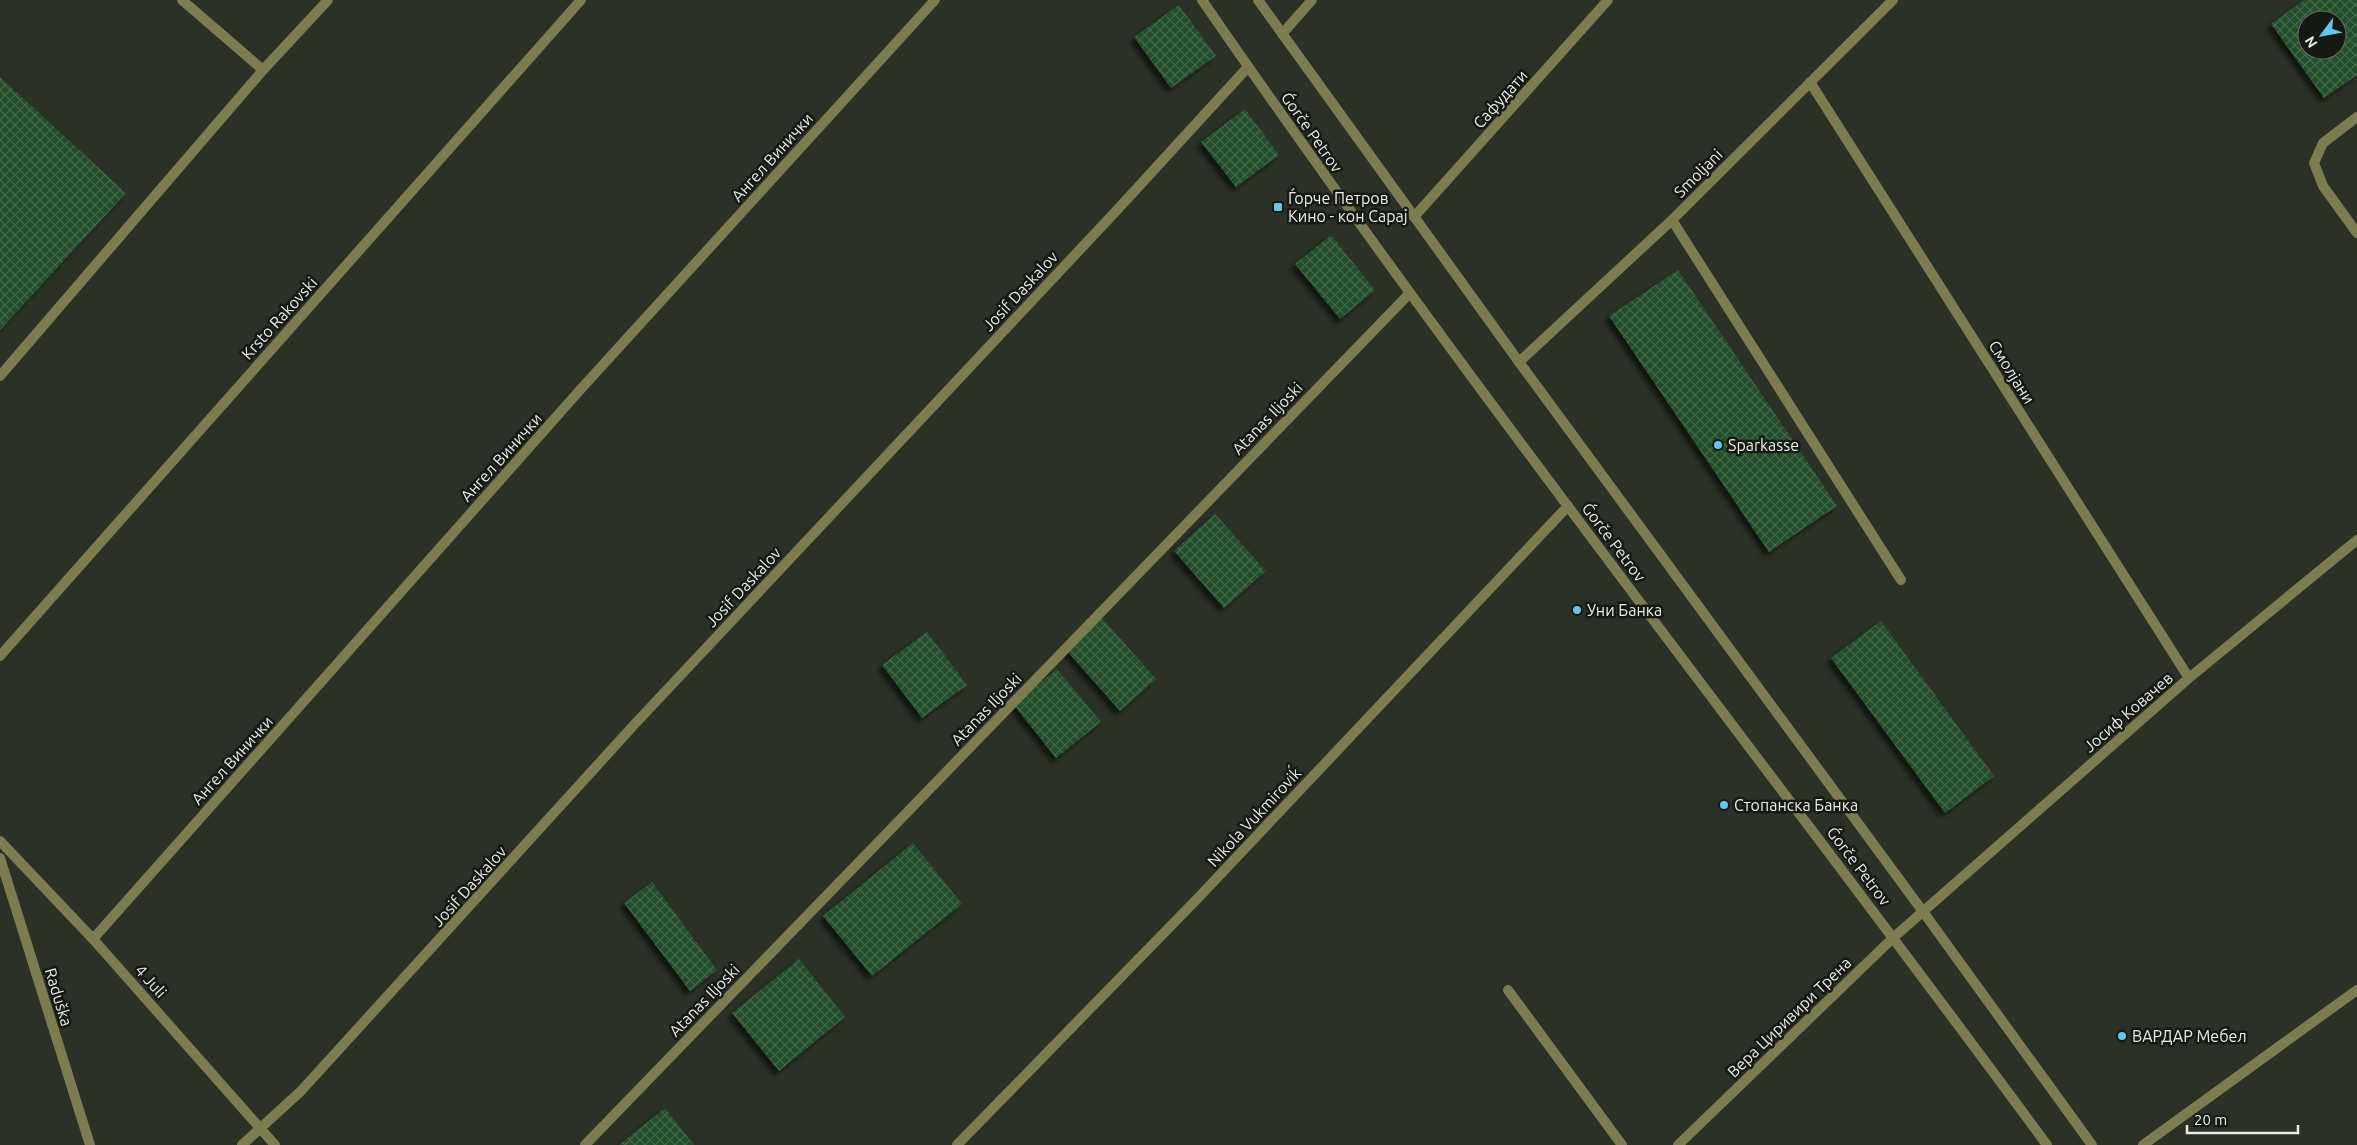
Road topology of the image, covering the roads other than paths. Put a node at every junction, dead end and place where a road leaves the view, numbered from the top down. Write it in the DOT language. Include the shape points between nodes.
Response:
graph roads {
  1 [pos="182,0"];
  2 [pos="328,0"];
  3 [pos="581,0"];
  4 [pos="935,0"];
  5 [pos="1202,0"];
  6 [pos="1258,0"];
  7 [pos="1312,0"];
  8 [pos="1608,0"];
  9 [pos="1892,0"];
  10 [pos="1282,34"];
  11 [pos="1248,67"];
  12 [pos="263,70"];
  13 [pos="1810,82"];
  14 [pos="2357,117"];
  15 [pos="1414,217"];
  16 [pos="1672,220"];
  17 [pos="2357,233"];
  18 [pos="1409,294"];
  19 [pos="1519,362"];
  20 [pos="0,376"];
  21 [pos="1568,506"];
  22 [pos="2357,540"];
  23 [pos="1901,580"];
  24 [pos="0,656"];
  25 [pos="2189,678"];
  26 [pos="0,841"];
  27 [pos="0,858"];
  28 [pos="1924,912"];
  29 [pos="1894,937"];
  30 [pos="93,939"];
  31 [pos="1508,990"];
  32 [pos="2357,990"];
  33 [pos="260,1127"];
  34 [pos="90,1145"];
  35 [pos="242,1145"];
  36 [pos="275,1145"];
  37 [pos="585,1145"];
  38 [pos="957,1145"];
  39 [pos="1622,1145"];
  40 [pos="1678,1145"];
  41 [pos="2047,1145"];
  42 [pos="2092,1145"];
  43 [pos="2142,1145"];
  1 -- 12 [label="street"];
  2 -- 12 [label="street"];
  3 -- 24 [label="street, Krsto Rakovski"];
  4 -- 30 [label="street, Ангел Винички" via="580,390"];
  5 -- 11 [label="street, Ǵorče Petrov"];
  6 -- 10 [label="street, Ǵorče Petrov"];
  7 -- 10 [label="street"];
  8 -- 15 [label="street, Сафудати"];
  9 -- 13 [label="street, Smoljani"];
  10 -- 15 [label="street, Ǵorče Petrov"];
  11 -- 18 [label="street, Ǵorče Petrov"];
  11 -- 33 [label="street, Josif Daskalov" via="633,726 301,1091"];
  12 -- 20 [label="street"];
  13 -- 16 [label="street, Smoljani"];
  13 -- 25 [label="street, Смолјани"];
  14 -- 17 [label="street" via="2323,143 2314,163 2323,186"];
  15 -- 19 [label="street, Ǵorče Petrov"];
  16 -- 19 [label="street, Smoljani"];
  16 -- 23 [label="street"];
  18 -- 21 [label="street, Ǵorče Petrov"];
  18 -- 37 [label="street, Atanas Iljoski"];
  19 -- 28 [label="street, Ǵorče Petrov"];
  21 -- 29 [label="street, Ǵorče Petrov"];
  21 -- 38 [label="street, Nikola Vukmiroviḱ" via="1198,897"];
  22 -- 25 [label="street, Јосиф Ковачев"];
  25 -- 28 [label="street, Јосиф Ковачев"];
  26 -- 30 [label="street, 4 Juli"];
  27 -- 34 [label="street, Raduška"];
  28 -- 29 [label="street, Вера Циривири Трена"];
  28 -- 42 [label="street, Ǵorče Petrov"];
  29 -- 40 [label="street, Вера Циривири Трена"];
  29 -- 41 [label="street, Ǵorče Petrov"];
  30 -- 33 [label="street, 4 Juli"];
  31 -- 39 [label="street"];
  32 -- 43 [label="street"];
  33 -- 35 [label="street, Josif Daskalov"];
  33 -- 36 [label="street, 4 Juli"];
}
